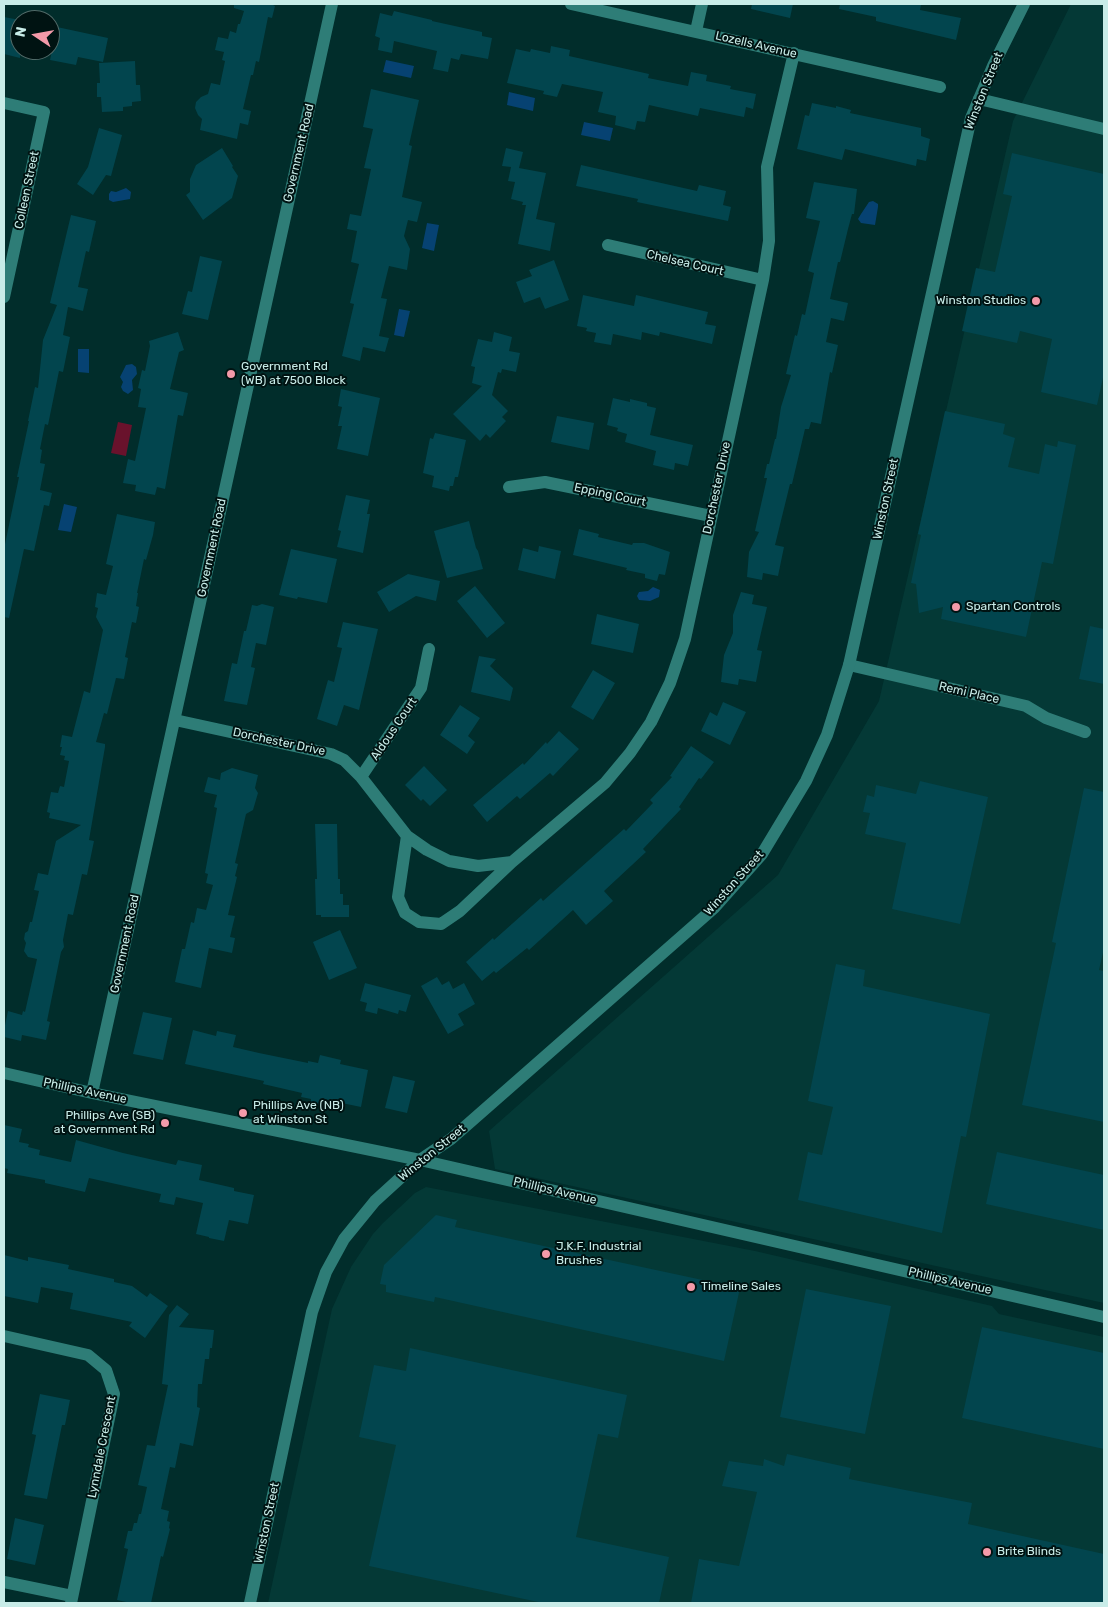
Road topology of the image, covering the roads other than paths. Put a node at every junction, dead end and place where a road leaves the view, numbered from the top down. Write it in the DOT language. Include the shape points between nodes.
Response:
graph roads {
  1 [pos="332,4"];
  2 [pos="571,4"];
  3 [pos="702,4"];
  4 [pos="1024,4"];
  5 [pos="696,31"];
  6 [pos="794,53"];
  7 [pos="940,87"];
  8 [pos="979,99"];
  9 [pos="4,103"];
  10 [pos="1104,129"];
  11 [pos="608,246"];
  12 [pos="763,280"];
  13 [pos="4,297"];
  14 [pos="510,487"];
  15 [pos="711,516"];
  16 [pos="429,649"];
  17 [pos="849,665"];
  18 [pos="175,720"];
  19 [pos="1085,732"];
  20 [pos="361,777"];
  21 [pos="407,836"];
  22 [pos="512,862"];
  23 [pos="4,1073"];
  24 [pos="92,1093"];
  25 [pos="420,1160"];
  26 [pos="1104,1317"];
  27 [pos="4,1336"];
  28 [pos="4,1582"];
  29 [pos="71,1600"];
  30 [pos="250,1603"];
  1 -- 18 [label="street, Government Road"];
  2 -- 5 [label="street, Lozells Avenue"];
  3 -- 5 [label="street"];
  4 -- 8 [label="street, Winston Street"];
  5 -- 6 [label="street, Lozells Avenue"];
  6 -- 7 [label="street, Lozells Avenue"];
  6 -- 12 [label="street, Dorchester Drive" via="768,167 769,241"];
  8 -- 10 [label="street"];
  8 -- 17 [label="street, Winston Street" via="963,147"];
  9 -- 13 [label="street, Colleen Street" via="44,112"];
  11 -- 12 [label="street, Chelsea Court"];
  12 -- 15 [label="street, Dorchester Drive"];
  14 -- 15 [label="street, Epping Court" via="546,482"];
  15 -- 22 [label="street, Dorchester Drive" via="685,638 670,683 651,722 605,783"];
  16 -- 20 [label="street, Aldous Court" via="421,688"];
  17 -- 19 [label="street, Remi Place" via="1026,706 1046,718"];
  17 -- 25 [label="street, Winston Street" via="827,735 806,781 762,854 714,908 451,1139"];
  18 -- 20 [label="street, Dorchester Drive" via="331,754 344,760"];
  18 -- 24 [label="street, Government Road"];
  20 -- 21 [label="street, Dorchester Drive"];
  21 -- 22 [label="street, Dorchester Drive" via="449,861 478,866"];
  21 -- 22 [label="street, Dorchester Drive" via="398,896 404,913 419,922 441,924 460,912"];
  23 -- 24 [label="street, Phillips Avenue"];
  24 -- 25 [label="street, Phillips Avenue"];
  25 -- 26 [label="street, Phillips Avenue"];
  25 -- 30 [label="street, Winston Street" via="374,1201 344,1239 326,1272 312,1312"];
  27 -- 29 [label="street, Lynndale Crescent" via="88,1355 106,1370 114,1394"];
  28 -- 29 [label="street"];
}
